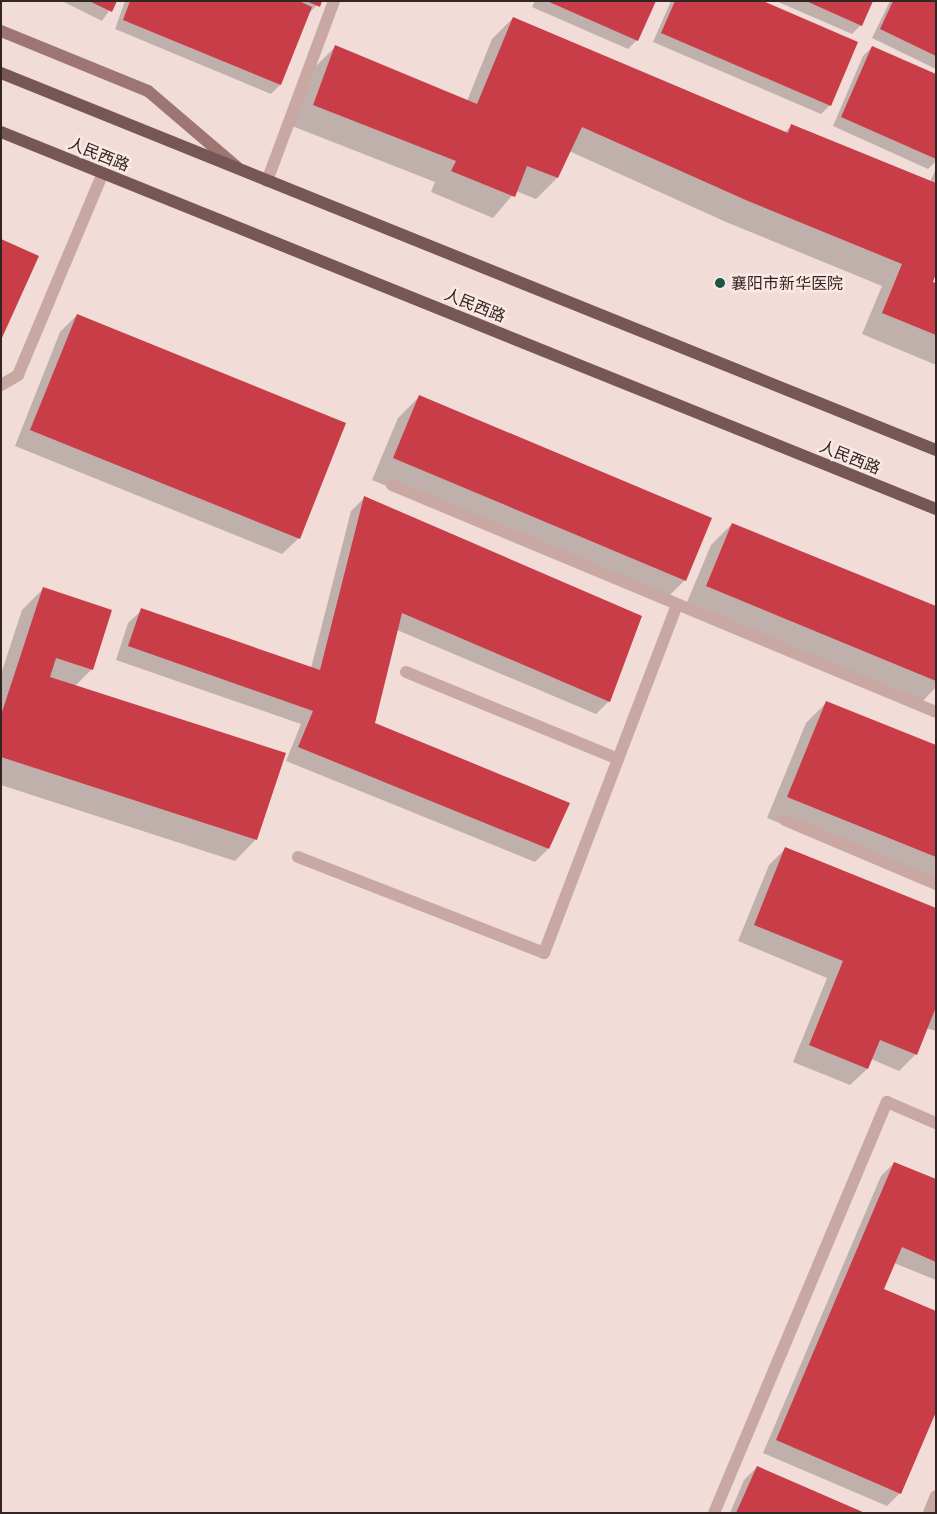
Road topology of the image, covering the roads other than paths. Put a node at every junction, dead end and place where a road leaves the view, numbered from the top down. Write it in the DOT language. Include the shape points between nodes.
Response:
graph roads {
  1 [pos="334,1"];
  2 [pos="1,31"];
  3 [pos="1,74"];
  4 [pos="1,132"];
  5 [pos="240,170"];
  6 [pos="102,173"];
  7 [pos="267,181"];
  8 [pos="1,385"];
  9 [pos="936,450"];
  10 [pos="392,485"];
  11 [pos="936,509"];
  12 [pos="677,604"];
  13 [pos="406,672"];
  14 [pos="936,712"];
  15 [pos="618,759"];
  16 [pos="785,820"];
  17 [pos="298,857"];
  18 [pos="936,884"];
  19 [pos="936,1123"];
  20 [pos="936,1496"];
  21 [pos="714,1513"];
  22 [pos="929,1513"];
  1 -- 7 [label="street"];
  2 -- 5 [label="main road" via="148,92"];
  3 -- 5 [label="main road"];
  4 -- 6 [label="main road, 人民西路"];
  5 -- 7 [label="main road"];
  6 -- 8 [label="street" via="18,374"];
  6 -- 11 [label="main road, 人民西路"];
  7 -- 9 [label="main road"];
  10 -- 12 [label="street"];
  12 -- 14 [label="street"];
  12 -- 15 [label="street"];
  13 -- 15 [label="street"];
  15 -- 17 [label="street" via="544,953"];
  16 -- 18 [label="street"];
  19 -- 21 [label="street" via="887,1102"];
  20 -- 22 [label="street"];
}
